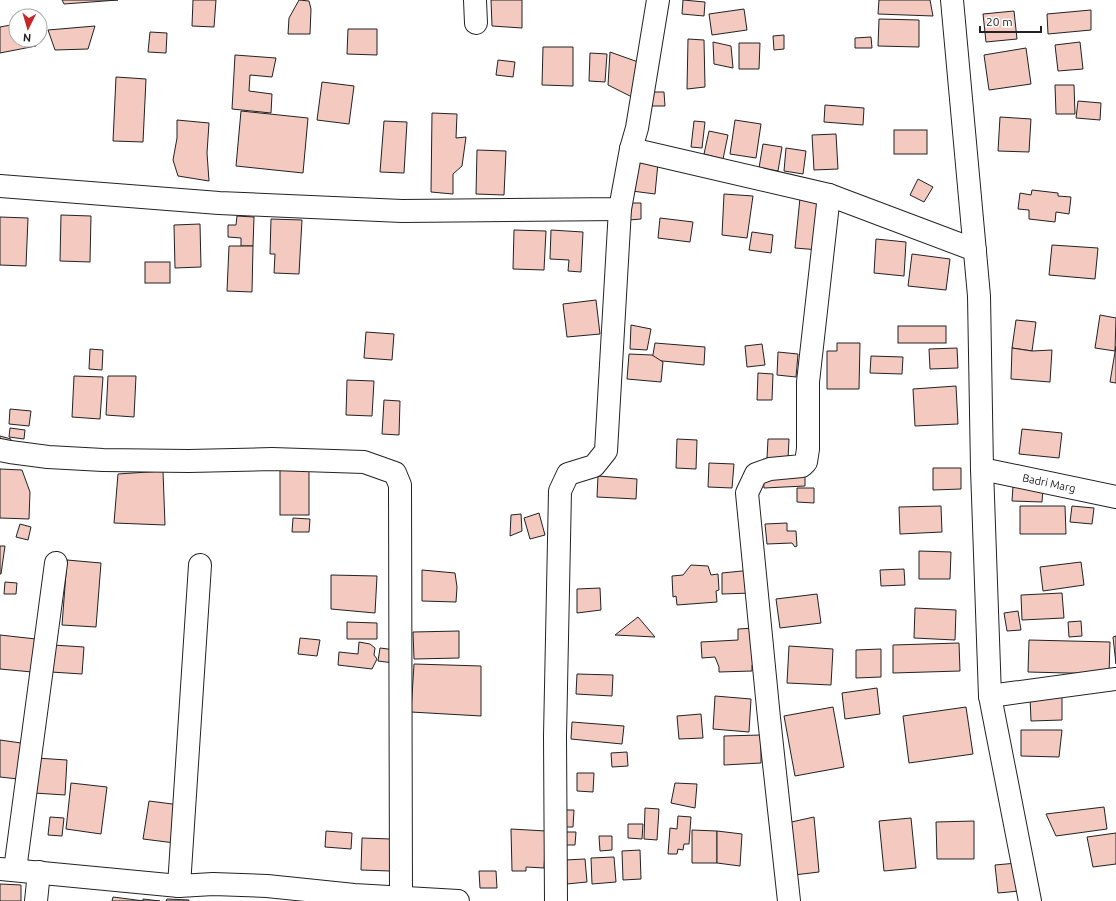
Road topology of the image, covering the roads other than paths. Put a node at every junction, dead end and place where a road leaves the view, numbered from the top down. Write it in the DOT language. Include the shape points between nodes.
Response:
graph roads {
  1 [pos="475,0"];
  2 [pos="658,0"];
  3 [pos="952,0"];
  4 [pos="476,23"];
  5 [pos="631,149"];
  6 [pos="0,186"];
  7 [pos="829,195"];
  8 [pos="620,209"];
  9 [pos="975,250"];
  10 [pos="0,450"];
  11 [pos="982,469"];
  12 [pos="1116,497"];
  13 [pos="56,563"];
  14 [pos="200,565"];
  15 [pos="1116,679"];
  16 [pos="990,696"];
  17 [pos="7,869"];
  18 [pos="39,872"];
  19 [pos="179,886"];
  20 [pos="213,893"];
  21 [pos="401,898"];
  22 [pos="36,901"];
  23 [pos="458,901"];
  24 [pos="556,901"];
  25 [pos="789,901"];
  26 [pos="1030,901"];
  1 -- 4 [label="street"];
  2 -- 5 [label="street" via="637,128"];
  3 -- 9 [label="street"];
  5 -- 7 [label="street"];
  5 -- 8 [label="street"];
  6 -- 8 [label="street" via="219,203 402,211"];
  7 -- 9 [label="street"];
  7 -- 25 [label="street" via="808,382 806,462 802,466 770,469 756,474 747,493"];
  8 -- 24 [label="street" via="606,451 594,466 568,474 560,491 555,736"];
  9 -- 11 [label="street" via="979,296"];
  10 -- 21 [label="street" via="48,457 103,460 272,459 364,462 395,473 400,485"];
  11 -- 12 [label="street, Badri Marg"];
  11 -- 16 [label="street"];
  13 -- 17 [label="street"];
  14 -- 19 [label="street"];
  15 -- 16 [label="street"];
  16 -- 26 [label="street"];
  17 -- 18 [label="street"];
  18 -- 19 [label="street"];
  18 -- 22 [label="street"];
  19 -- 20 [label="street"];
  20 -- 21 [label="street" via="267,886"];
  21 -- 23 [label="street"];
}
